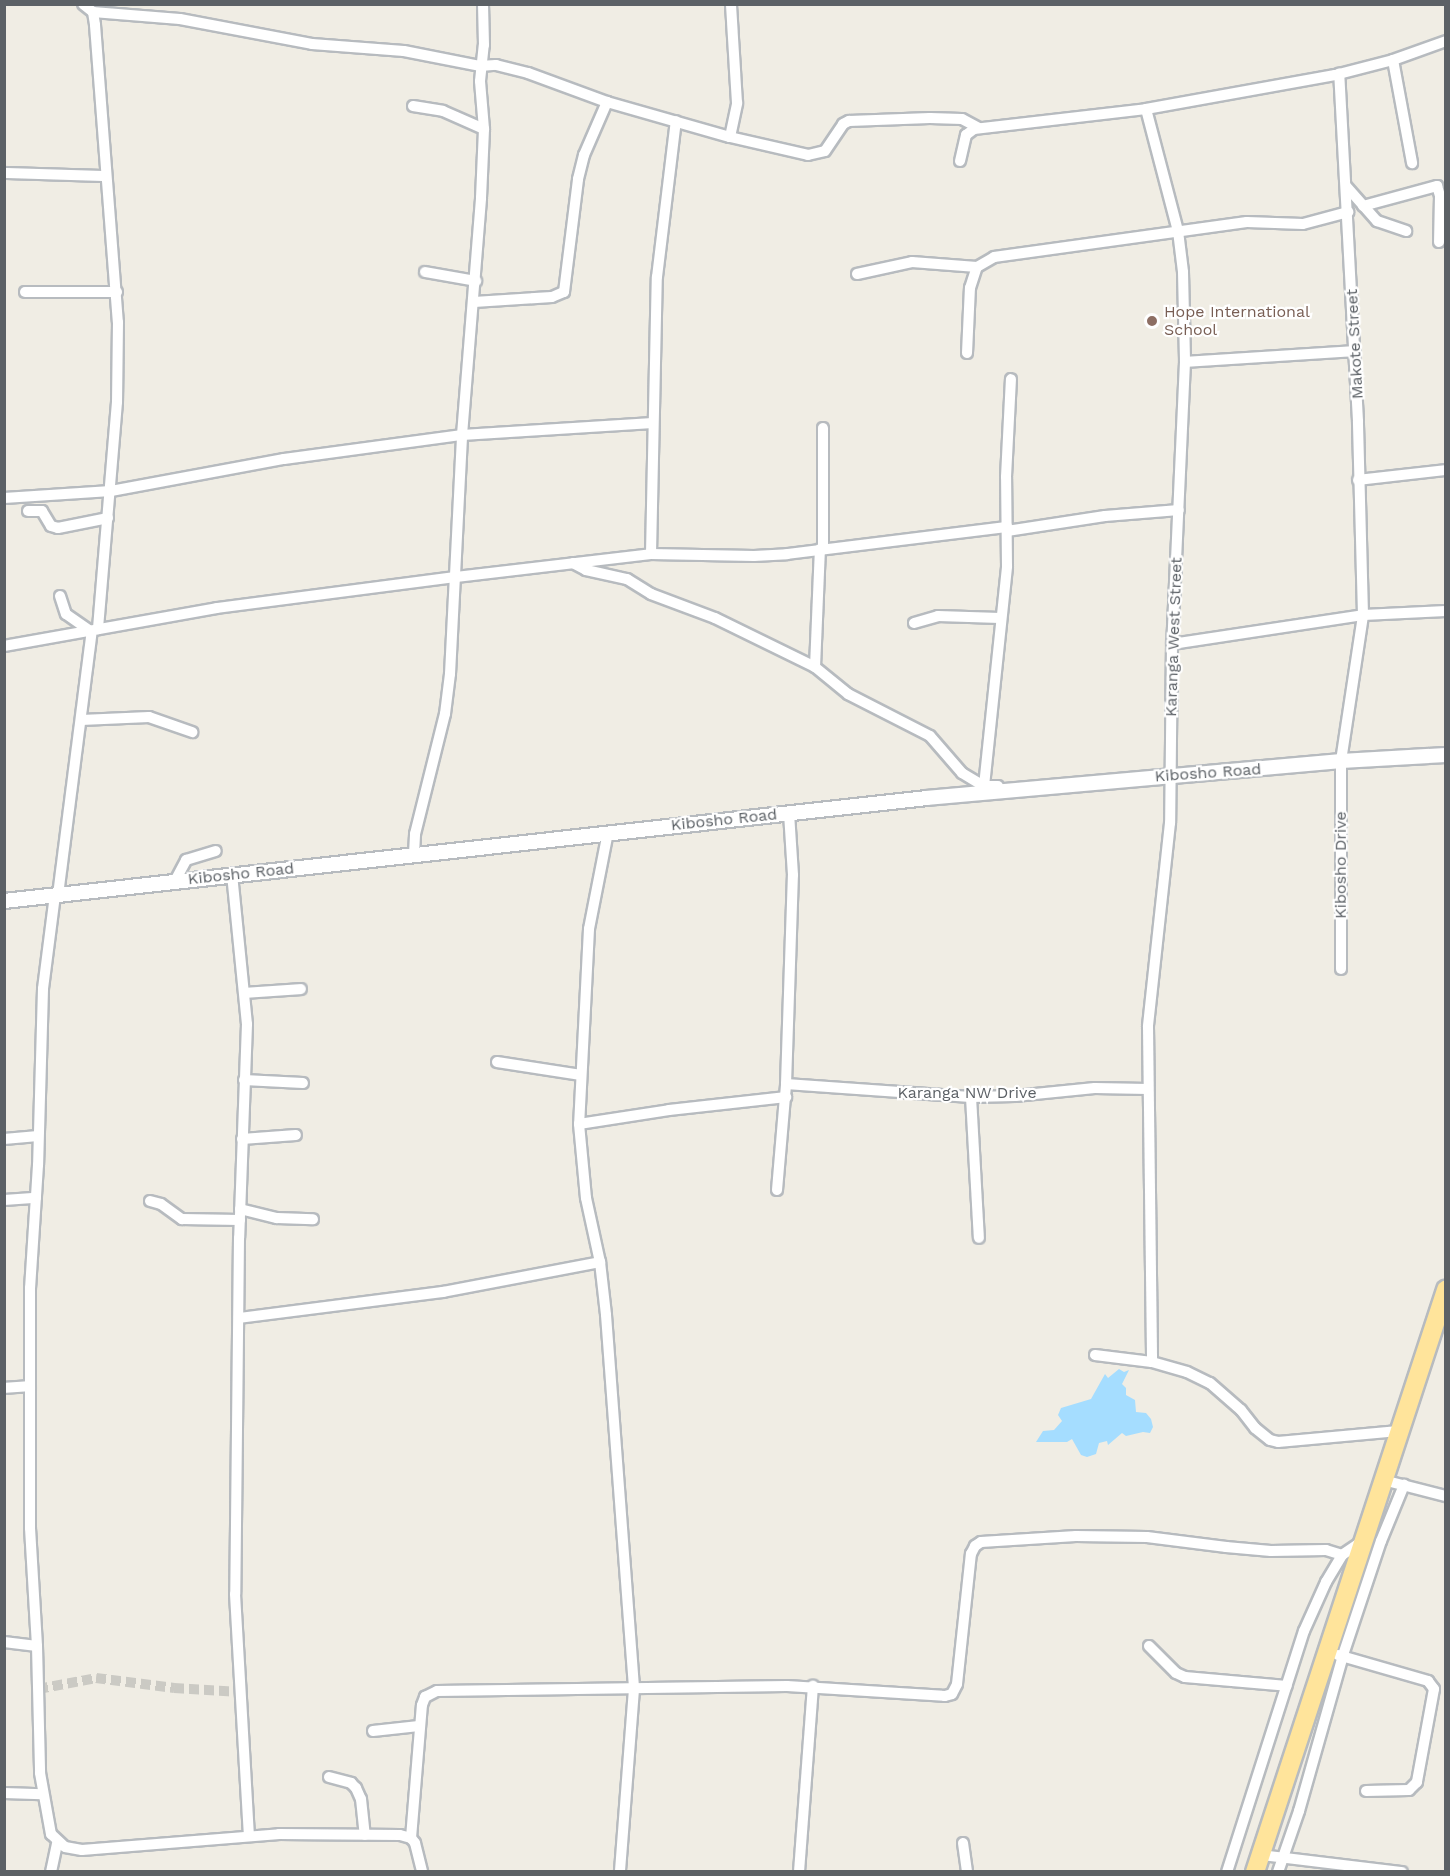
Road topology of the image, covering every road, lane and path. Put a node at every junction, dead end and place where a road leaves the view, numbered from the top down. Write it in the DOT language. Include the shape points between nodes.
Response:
graph roads {
  1 [pos="83,4"];
  2 [pos="483,4"];
  3 [pos="731,4"];
  4 [pos="93,12"];
  5 [pos="1446,41"];
  6 [pos="1393,60"];
  7 [pos="480,66"];
  8 [pos="1339,74"];
  9 [pos="607,102"];
  10 [pos="413,106"];
  11 [pos="1146,109"];
  12 [pos="676,121"];
  13 [pos="979,128"];
  14 [pos="484,129"];
  15 [pos="730,137"];
  16 [pos="960,161"];
  17 [pos="1412,163"];
  18 [pos="4,173"];
  19 [pos="106,176"];
  20 [pos="1346,185"];
  21 [pos="1363,206"];
  22 [pos="1348,212"];
  23 [pos="1178,231"];
  24 [pos="1406,231"];
  25 [pos="1439,242"];
  26 [pos="976,267"];
  27 [pos="425,272"];
  28 [pos="857,274"];
  29 [pos="476,281"];
  30 [pos="25,292"];
  31 [pos="117,292"];
  32 [pos="474,302"];
  33 [pos="1355,351"];
  34 [pos="967,353"];
  35 [pos="1185,362"];
  36 [pos="1011,379"];
  37 [pos="653,423"];
  38 [pos="824,428"];
  39 [pos="462,435"];
  40 [pos="1446,470"];
  41 [pos="1358,480"];
  42 [pos="111,491"];
  43 [pos="4,498"];
  44 [pos="1179,510"];
  45 [pos="28,511"];
  46 [pos="108,518"];
  47 [pos="1007,529"];
  48 [pos="821,548"];
  49 [pos="651,554"];
  50 [pos="573,563"];
  51 [pos="456,576"];
  52 [pos="60,596"];
  53 [pos="1446,611"];
  54 [pos="1363,615"];
  55 [pos="1000,618"];
  56 [pos="914,623"];
  57 [pos="93,630"];
  58 [pos="1172,644"];
  59 [pos="4,646"];
  60 [pos="815,667"];
  61 [pos="81,720"];
  62 [pos="192,732"];
  63 [pos="1446,755"];
  64 [pos="1341,761"];
  65 [pos="1170,776"];
  66 [pos="984,786"];
  67 [pos="1062,786"];
  68 [pos="789,813"];
  69 [pos="608,832"];
  70 [pos="216,851"];
  71 [pos="414,854"];
  72 [pos="232,874"];
  73 [pos="175,881"];
  74 [pos="56,895"];
  75 [pos="4,901"];
  76 [pos="1341,969"];
  77 [pos="301,989"];
  78 [pos="245,993"];
  79 [pos="497,1062"];
  80 [pos="581,1075"];
  81 [pos="244,1080"];
  82 [pos="303,1083"];
  83 [pos="786,1084"];
  84 [pos="1148,1089"];
  85 [pos="786,1097"];
  86 [pos="971,1097"];
  87 [pos="579,1124"];
  88 [pos="296,1135"];
  89 [pos="38,1136"];
  90 [pos="242,1139"];
  91 [pos="4,1140"];
  92 [pos="777,1190"];
  93 [pos="36,1198"];
  94 [pos="4,1200"];
  95 [pos="150,1201"];
  96 [pos="240,1214"];
  97 [pos="313,1219"];
  98 [pos="979,1238"];
  99 [pos="600,1262"];
  100 [pos="1446,1290"];
  101 [pos="239,1318"];
  102 [pos="1095,1355"];
  103 [pos="1152,1362"];
  104 [pos="30,1386"];
  105 [pos="4,1388"];
  106 [pos="1399,1431"];
  107 [pos="1383,1480"];
  108 [pos="1404,1485"];
  109 [pos="1446,1496"];
  110 [pos="1363,1541"];
  111 [pos="1342,1555"];
  112 [pos="4,1642"];
  113 [pos="37,1646"];
  114 [pos="1149,1647"];
  115 [pos="1334,1654"];
  116 [pos="813,1686"];
  117 [pos="1287,1686"];
  118 [pos="634,1689"];
  119 [pos="419,1726"];
  120 [pos="373,1731"];
  121 [pos="329,1777"];
  122 [pos="1366,1791"];
  123 [pos="4,1793"];
  124 [pos="42,1794"];
  125 [pos="365,1835"];
  126 [pos="249,1836"];
  127 [pos="411,1838"];
  128 [pos="57,1843"];
  129 [pos="963,1843"];
  130 [pos="1283,1859"];
  131 [pos="1258,1864"];
  132 [pos="51,1872"];
  133 [pos="422,1872"];
  134 [pos="620,1872"];
  135 [pos="799,1872"];
  136 [pos="967,1872"];
  137 [pos="1227,1872"];
  138 [pos="1278,1872"];
  139 [pos="1402,1872"];
  1 -- 4 [label="street"];
  2 -- 7 [label="street"];
  3 -- 15 [label="street" via="737,103"];
  4 -- 7 [label="street" via="180,19 312,44 404,51"];
  4 -- 19 [label="street"];
  5 -- 6 [label="street"];
  6 -- 8 [label="street"];
  6 -- 17 [label="street"];
  7 -- 9 [label="street" via="496,65 528,73"];
  7 -- 14 [label="street"];
  8 -- 11 [label="street"];
  8 -- 20 [label="street, Makote Street"];
  9 -- 12 [label="street"];
  9 -- 32 [label="street" via="584,155 578,180 564,292 552,297"];
  10 -- 14 [label="street" via="443,111"];
  11 -- 13 [label="street"];
  11 -- 23 [label="street, Karanga West Street"];
  12 -- 15 [label="street"];
  12 -- 37 [label="street" via="657,277"];
  13 -- 15 [label="street" via="962,119 849,121 825,151 808,155"];
  13 -- 16 [label="street" via="966,135"];
  14 -- 29 [label="street"];
  18 -- 19 [label="street"];
  19 -- 31 [label="street"];
  20 -- 21 [label="street"];
  20 -- 22 [label="street, Makote Street"];
  21 -- 24 [label="street" via="1377,221"];
  21 -- 25 [label="street" via="1437,186"];
  22 -- 23 [label="street" via="1303,224 1247,222"];
  22 -- 33 [label="street, Makote Street"];
  23 -- 26 [label="street" via="1020,252 994,257"];
  23 -- 35 [label="street, Karanga West Street"];
  26 -- 28 [label="street" via="912,262"];
  26 -- 34 [label="street" via="970,288"];
  27 -- 29 [label="street"];
  29 -- 32 [label="street"];
  30 -- 31 [label="street"];
  31 -- 42 [label="street" via="118,373"];
  32 -- 39 [label="street"];
  33 -- 35 [label="street"];
  33 -- 41 [label="street, Makote Street"];
  35 -- 44 [label="street, Karanga West Street"];
  36 -- 47 [label="street"];
  37 -- 39 [label="street"];
  37 -- 49 [label="street"];
  38 -- 48 [label="street"];
  39 -- 42 [label="street" via="284,459"];
  39 -- 51 [label="street"];
  40 -- 41 [label="street"];
  41 -- 54 [label="street, Makote Street"];
  42 -- 43 [label="street"];
  42 -- 46 [label="street"];
  44 -- 47 [label="street"];
  44 -- 58 [label="street, Karanga West Street"];
  45 -- 46 [label="street" via="44,512 51,526 57,528"];
  46 -- 57 [label="street"];
  47 -- 48 [label="street"];
  47 -- 55 [label="street"];
  48 -- 49 [label="street" via="754,556"];
  48 -- 60 [label="street"];
  49 -- 50 [label="street"];
  50 -- 51 [label="street"];
  50 -- 60 [label="street" via="586,570 627,579 651,594 715,618"];
  51 -- 57 [label="street" via="217,608"];
  51 -- 71 [label="street" via="445,714 415,834"];
  52 -- 57 [label="street" via="66,614"];
  53 -- 54 [label="street"];
  54 -- 58 [label="street"];
  54 -- 64 [label="street, Makote Street"];
  55 -- 56 [label="street" via="938,616"];
  55 -- 66 [label="street"];
  57 -- 59 [label="street"];
  57 -- 61 [label="street"];
  58 -- 65 [label="street, Karanga West Street"];
  60 -- 66 [label="street" via="848,694 930,736 962,773"];
  61 -- 62 [label="street" via="149,717"];
  61 -- 74 [label="street"];
  63 -- 64 [label="street, Kibosho Road"];
  64 -- 65 [label="street, Kibosho Road"];
  64 -- 76 [label="street, Kibosho Drive"];
  65 -- 67 [label="street, Kibosho Road"];
  65 -- 84 [label="street, Karanga West Street" via="1167,865 1148,1028"];
  66 -- 67 [label="street"];
  67 -- 68 [label="street, Kibosho Road"];
  68 -- 69 [label="street, Kibosho Road"];
  68 -- 83 [label="street" via="793,875"];
  69 -- 71 [label="street, Kibosho Road"];
  69 -- 80 [label="street" via="589,929"];
  70 -- 73 [label="street" via="186,860"];
  71 -- 72 [label="street, Kibosho Road"];
  72 -- 73 [label="street, Kibosho Road"];
  72 -- 78 [label="street"];
  73 -- 74 [label="street, Kibosho Road"];
  74 -- 75 [label="street, Kibosho Road"];
  74 -- 89 [label="street" via="43,989"];
  77 -- 78 [label="street"];
  78 -- 81 [label="street"];
  79 -- 80 [label="street"];
  80 -- 87 [label="street"];
  81 -- 82 [label="street"];
  81 -- 90 [label="street"];
  83 -- 85 [label="street"];
  83 -- 86 [label="street, Karanga NW Drive"];
  84 -- 86 [label="street, Karanga NW Drive" via="1095,1088"];
  84 -- 103 [label="street, Karanga West Street"];
  85 -- 87 [label="street"];
  85 -- 92 [label="street"];
  86 -- 98 [label="street"];
  87 -- 99 [label="street" via="586,1198"];
  88 -- 90 [label="street"];
  89 -- 91 [label="street"];
  89 -- 93 [label="street"];
  90 -- 96 [label="street"];
  93 -- 94 [label="street"];
  93 -- 104 [label="street" via="30,1288"];
  95 -- 96 [label="street" via="182,1219"];
  96 -- 97 [label="street"];
  96 -- 101 [label="street"];
  99 -- 101 [label="street" via="443,1292"];
  99 -- 118 [label="street"];
  100 -- 106 [label="highway"];
  101 -- 126 [label="street" via="236,1594"];
  102 -- 103 [label="street"];
  103 -- 106 [label="street" via="1210,1383 1270,1440 1289,1442"];
  104 -- 105 [label="street"];
  104 -- 113 [label="street" via="30,1528"];
  106 -- 107 [label="highway"];
  107 -- 108 [label="street"];
  107 -- 110 [label="highway"];
  108 -- 109 [label="street"];
  108 -- 115 [label="street"];
  110 -- 111 [label="street"];
  110 -- 115 [label="highway"];
  111 -- 116 [label="street" via="1147,1537 1076,1536 981,1542 971,1554 960,1673 952,1694"];
  111 -- 117 [label="street" via="1304,1631"];
  112 -- 113 [label="street"];
  113 -- 124 [label="street"];
  114 -- 117 [label="street" via="1185,1677"];
  115 -- 122 [label="street" via="1428,1681 1434,1689 1417,1782 1409,1790"];
  115 -- 130 [label="street"];
  115 -- 131 [label="highway"];
  116 -- 118 [label="street"];
  116 -- 135 [label="street"];
  117 -- 137 [label="street"];
  118 -- 119 [label="street" via="437,1691 425,1697"];
  118 -- 134 [label="street"];
  119 -- 120 [label="street"];
  119 -- 127 [label="street"];
  121 -- 125 [label="street" via="356,1788"];
  123 -- 124 [label="street"];
  124 -- 128 [label="street" via="51,1834"];
  125 -- 126 [label="street"];
  125 -- 127 [label="street"];
  126 -- 128 [label="street" via="93,1850 72,1850"];
  127 -- 133 [label="street"];
  128 -- 132 [label="street"];
  129 -- 136 [label="street"];
  130 -- 131 [label="street"];
  130 -- 138 [label="street"];
  130 -- 139 [label="street"];
}
